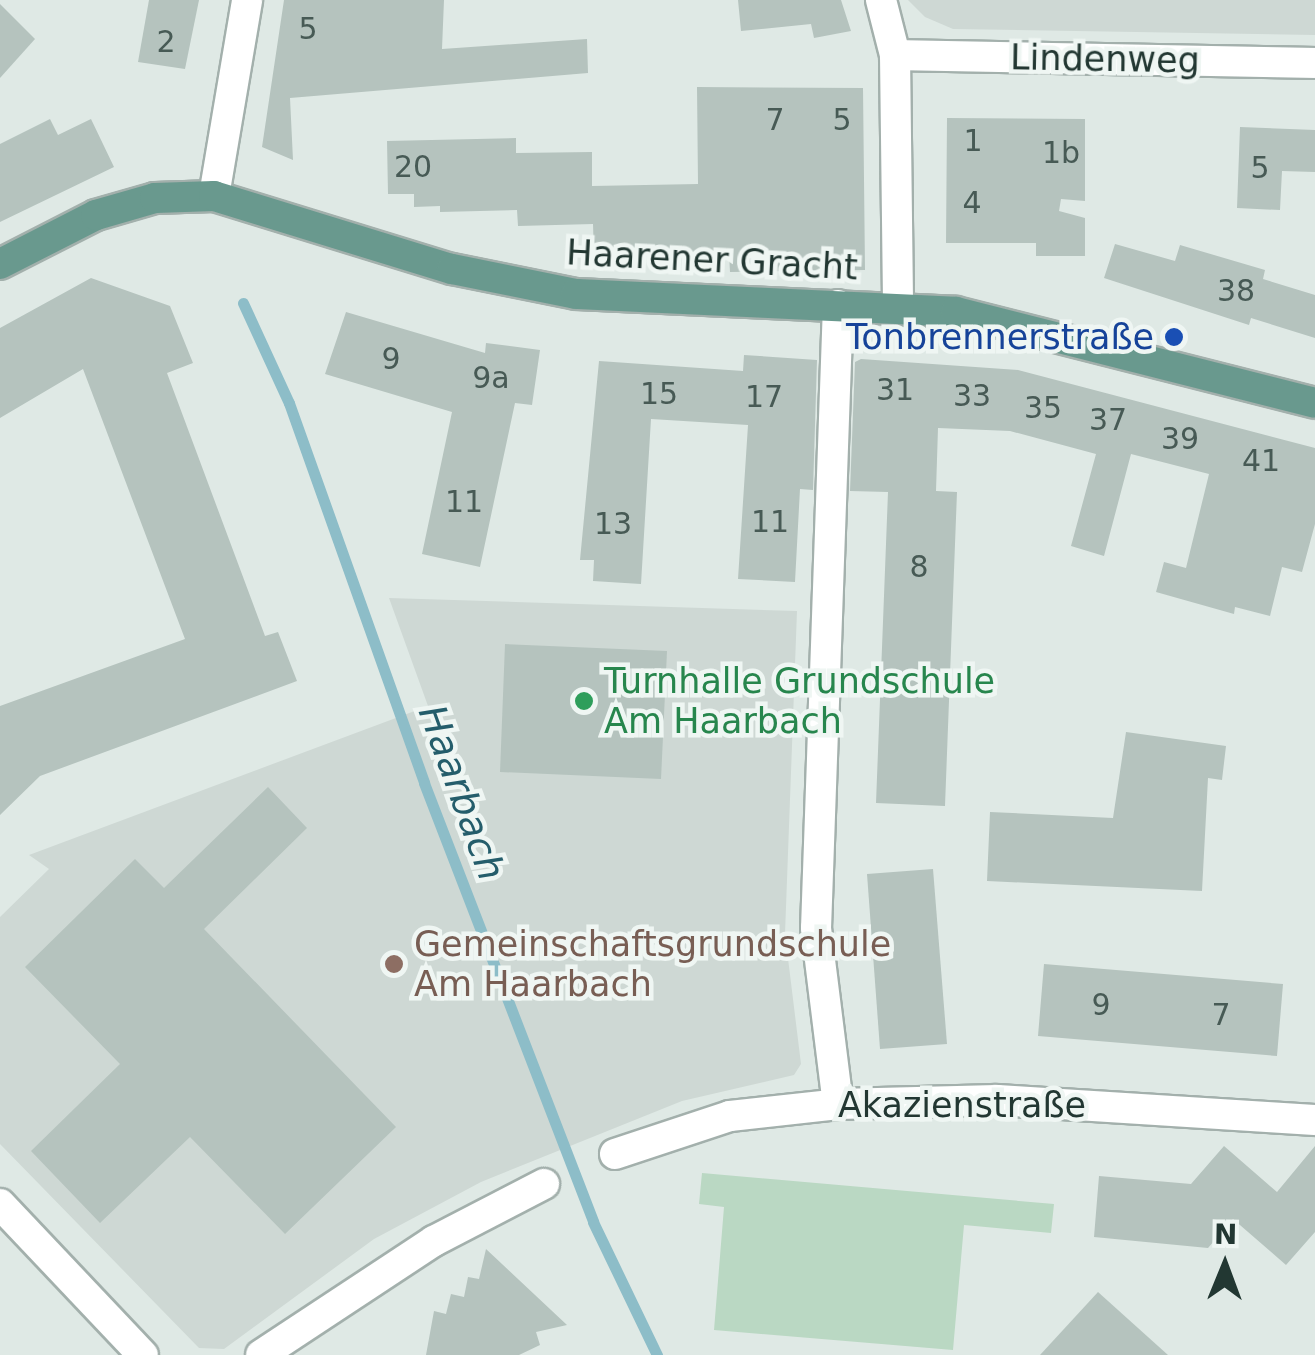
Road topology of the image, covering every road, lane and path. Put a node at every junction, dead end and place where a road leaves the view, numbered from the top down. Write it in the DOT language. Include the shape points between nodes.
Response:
graph roads {
  1 [pos="248,0"];
  2 [pos="880,0"];
  3 [pos="895,55"];
  4 [pos="1315,64"];
  5 [pos="214,196"];
  6 [pos="0,264"];
  7 [pos="838,305"];
  8 [pos="898,308"];
  9 [pos="1315,403"];
  10 [pos="838,1104"];
  11 [pos="1315,1120"];
  12 [pos="615,1154"];
  13 [pos="544,1184"];
  14 [pos="0,1204"];
  15 [pos="143,1355"];
  16 [pos="260,1355"];
  1 -- 5 [label="street"];
  2 -- 3 [label="street"];
  3 -- 4 [label="street, Lindenweg"];
  3 -- 8 [label="street"];
  5 -- 6 [label="main road, Haarener Gracht" via="155,198 96,215"];
  5 -- 7 [label="main road, Haarener Gracht" via="452,269 576,294"];
  7 -- 8 [label="main road, Haarener Gracht"];
  7 -- 10 [label="street" via="816,928"];
  8 -- 9 [label="main road, Haarener Gracht" via="1039,331"];
  10 -- 11 [label="street, Akazienstraße" via="997,1100"];
  10 -- 12 [label="street, Akazienstraße" via="730,1116"];
  13 -- 16 [label="street" via="434,1241"];
  14 -- 15 [label="street"];
}
